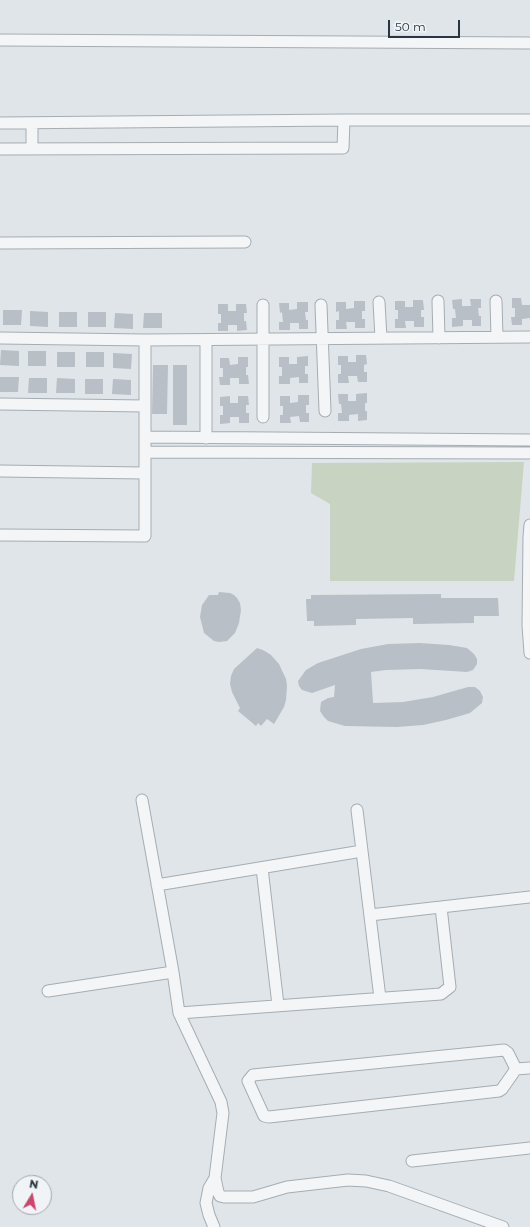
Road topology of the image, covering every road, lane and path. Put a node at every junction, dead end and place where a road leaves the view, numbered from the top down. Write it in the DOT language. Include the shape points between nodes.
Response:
graph roads {
  1 [pos="0,40"];
  2 [pos="530,43"];
  3 [pos="344,120"];
  4 [pos="530,120"];
  5 [pos="0,123"];
  6 [pos="32,123"];
  7 [pos="32,148"];
  8 [pos="0,149"];
  9 [pos="0,242"];
  10 [pos="245,242"];
  11 [pos="438,301"];
  12 [pos="496,301"];
  13 [pos="380,302"];
  14 [pos="263,305"];
  15 [pos="321,305"];
  16 [pos="497,337"];
  17 [pos="530,337"];
  18 [pos="0,338"];
  19 [pos="381,338"];
  20 [pos="439,338"];
  21 [pos="263,339"];
  22 [pos="322,339"];
  23 [pos="145,340"];
  24 [pos="206,340"];
  25 [pos="0,404"];
  26 [pos="145,406"];
  27 [pos="325,411"];
  28 [pos="263,417"];
  29 [pos="145,437"];
  30 [pos="206,438"];
  31 [pos="320,438"];
  32 [pos="530,440"];
  33 [pos="145,452"];
  34 [pos="321,452"];
  35 [pos="530,453"];
  36 [pos="0,470"];
  37 [pos="144,474"];
  38 [pos="530,525"];
  39 [pos="0,535"];
  40 [pos="529,538"];
  41 [pos="530,653"];
  42 [pos="142,800"];
  43 [pos="357,810"];
  44 [pos="362,851"];
  45 [pos="262,868"];
  46 [pos="157,885"];
  47 [pos="530,897"];
  48 [pos="441,907"];
  49 [pos="370,915"];
  50 [pos="173,972"];
  51 [pos="48,991"];
  52 [pos="380,998"];
  53 [pos="278,1005"];
  54 [pos="179,1013"];
  55 [pos="530,1068"];
  56 [pos="516,1069"];
  57 [pos="530,1148"];
  58 [pos="412,1161"];
  59 [pos="215,1178"];
  60 [pos="214,1227"];
  61 [pos="503,1227"];
  1 -- 2 [label="street"];
  3 -- 4 [label="street"];
  3 -- 6 [label="street"];
  3 -- 7 [label="street" via="343,148"];
  5 -- 6 [label="street"];
  6 -- 7 [label="street"];
  7 -- 8 [label="street"];
  9 -- 10 [label="street"];
  11 -- 20 [label="street"];
  12 -- 16 [label="street"];
  13 -- 19 [label="street"];
  14 -- 21 [label="street"];
  15 -- 22 [label="street"];
  16 -- 17 [label="street"];
  16 -- 20 [label="street"];
  18 -- 23 [label="street"];
  19 -- 20 [label="street"];
  19 -- 22 [label="street"];
  21 -- 22 [label="street"];
  21 -- 24 [label="street"];
  21 -- 28 [label="street"];
  22 -- 27 [label="street"];
  23 -- 24 [label="street"];
  23 -- 26 [label="street"];
  24 -- 30 [label="street"];
  25 -- 26 [label="street"];
  26 -- 29 [label="street"];
  29 -- 30 [label="street"];
  29 -- 33 [label="street"];
  30 -- 31 [label="street"];
  31 -- 32 [label="street"];
  31 -- 34 [label="street"];
  33 -- 34 [label="street"];
  33 -- 37 [label="street"];
  34 -- 35 [label="street"];
  36 -- 37 [label="street"];
  37 -- 39 [label="street" via="144,536"];
  38 -- 40 [label="street"];
  40 -- 41 [label="street"];
  42 -- 46 [label="street"];
  43 -- 44 [label="street"];
  44 -- 45 [label="street"];
  44 -- 49 [label="street"];
  45 -- 46 [label="street"];
  45 -- 53 [label="street"];
  46 -- 50 [label="street"];
  47 -- 48 [label="street"];
  48 -- 49 [label="street"];
  48 -- 52 [label="street" via="450,987 441,994"];
  49 -- 52 [label="street"];
  50 -- 51 [label="street"];
  50 -- 54 [label="street"];
  52 -- 53 [label="street"];
  53 -- 54 [label="street"];
  54 -- 59 [label="street" via="221,1102 223,1113"];
  55 -- 56 [label="street"];
  56 -- 56 [label="street" via="499,1091 269,1117 264,1116 248,1081 253,1075 504,1050 508,1052"];
  57 -- 58 [label="street"];
  59 -- 60 [label="street" via="209,1188 206,1203"];
  59 -- 61 [label="street" via="218,1192 224,1197 253,1197 287,1187 348,1180 366,1181 389,1186"];
}
